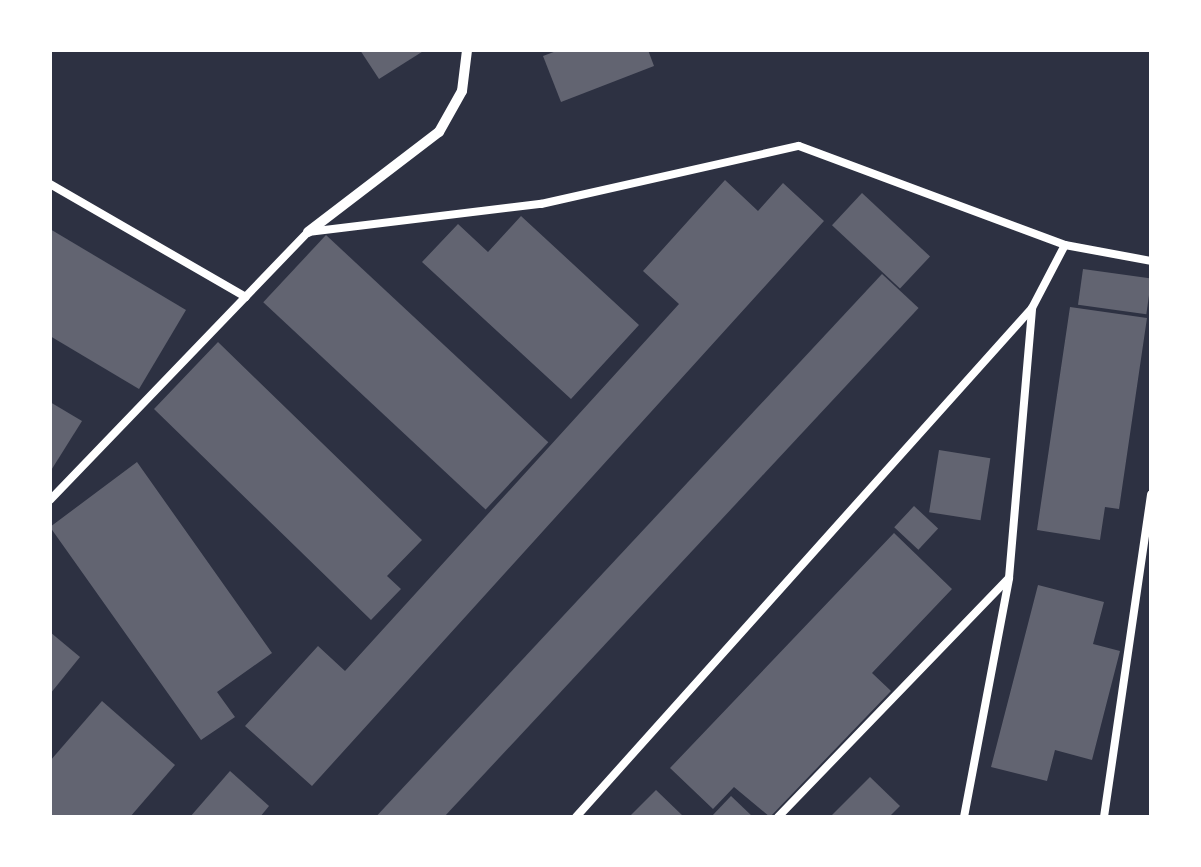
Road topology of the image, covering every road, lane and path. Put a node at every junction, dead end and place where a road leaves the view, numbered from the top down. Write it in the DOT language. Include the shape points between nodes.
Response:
graph roads {
  1 [pos="467,50"];
  2 [pos="50,184"];
  3 [pos="308,232"];
  4 [pos="1065,244"];
  5 [pos="1151,262"];
  6 [pos="246,297"];
  7 [pos="1032,308"];
  8 [pos="1151,494"];
  9 [pos="50,500"];
  10 [pos="1010,578"];
  11 [pos="576,817"];
  12 [pos="778,817"];
  13 [pos="964,817"];
  14 [pos="1104,817"];
  1 -- 3 [label="street" via="462,91 440,132"];
  2 -- 6 [label="lane"];
  3 -- 4 [label="lane" via="541,204 799,146"];
  3 -- 6 [label="lane"];
  4 -- 5 [label="lane"];
  4 -- 7 [label="lane"];
  6 -- 9 [label="lane"];
  7 -- 10 [label="lane"];
  7 -- 11 [label="lane"];
  8 -- 14 [label="lane"];
  10 -- 12 [label="lane"];
  10 -- 13 [label="lane"];
}
